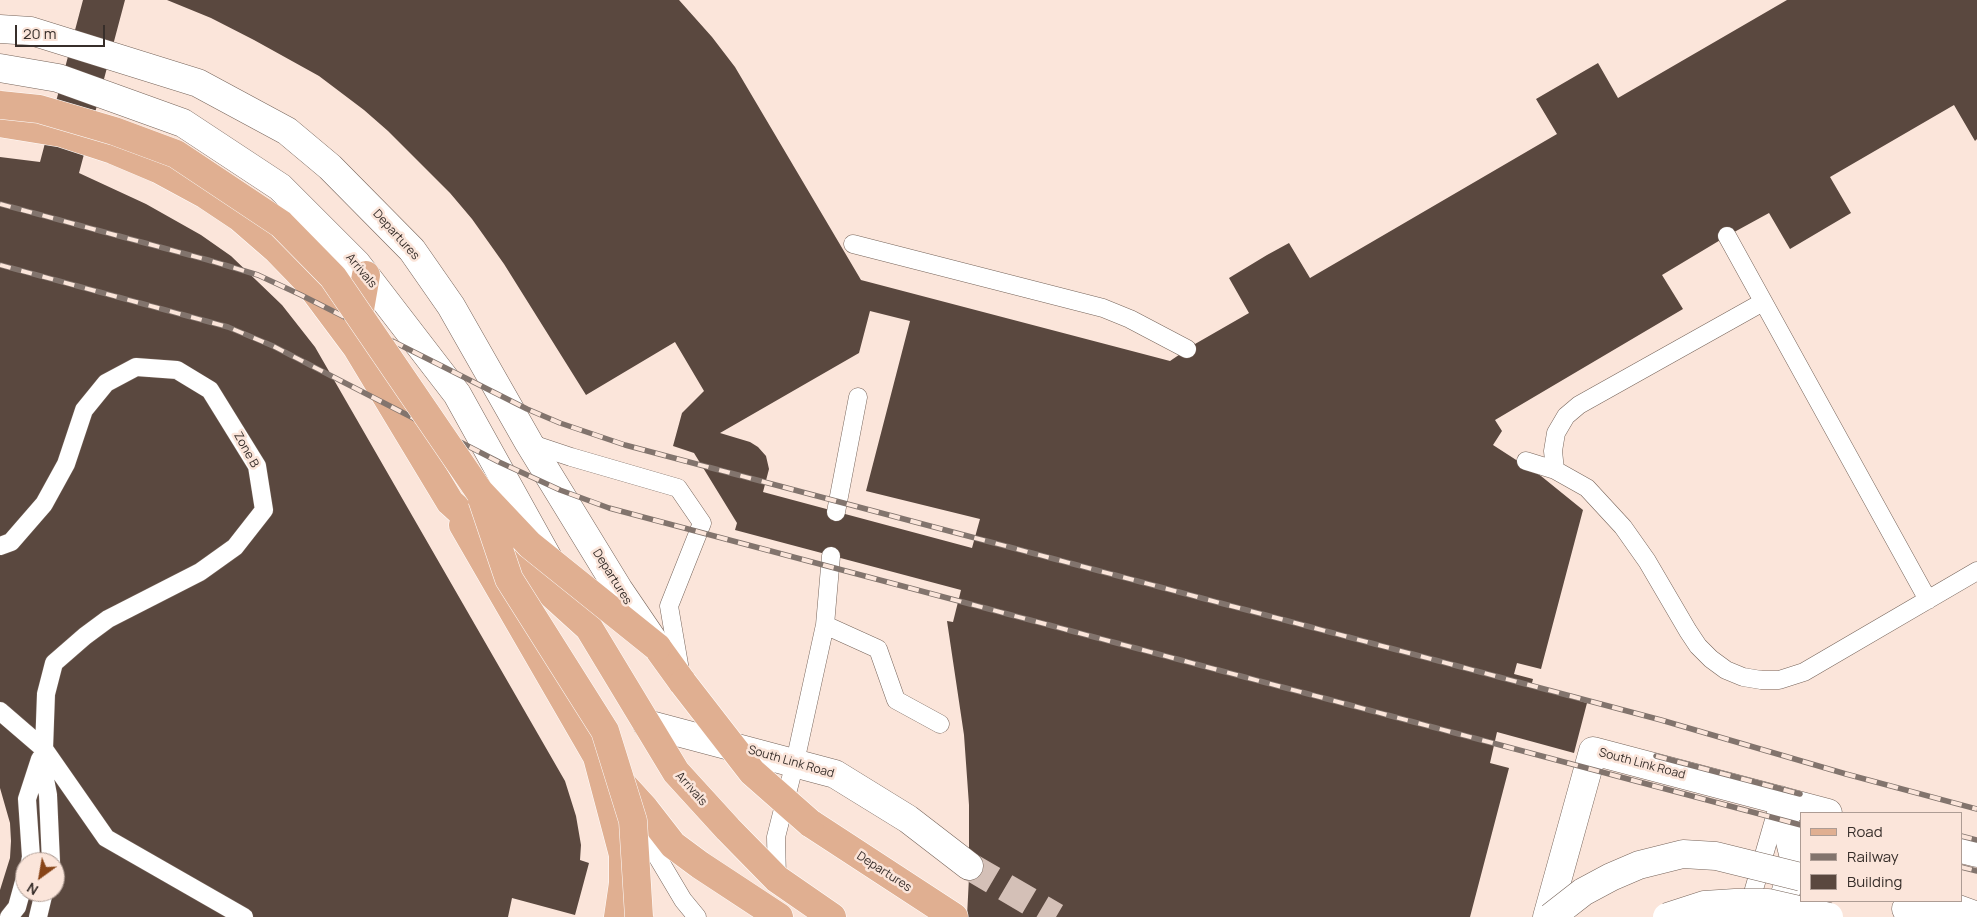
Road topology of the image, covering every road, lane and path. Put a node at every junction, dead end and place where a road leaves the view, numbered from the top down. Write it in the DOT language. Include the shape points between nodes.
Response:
graph roads {
  1 [pos="0,29"];
  2 [pos="0,68"];
  3 [pos="0,105"];
  4 [pos="0,123"];
  5 [pos="1727,236"];
  6 [pos="853,244"];
  7 [pos="366,275"];
  8 [pos="1763,302"];
  9 [pos="354,344"];
  10 [pos="1187,349"];
  11 [pos="858,397"];
  12 [pos="529,443"];
  13 [pos="1526,460"];
  14 [pos="1555,470"];
  15 [pos="479,491"];
  16 [pos="450,502"];
  17 [pos="836,512"];
  18 [pos="0,546"];
  19 [pos="831,556"];
  20 [pos="1977,571"];
  21 [pos="1928,600"];
  22 [pos="825,624"];
  23 [pos="589,628"];
  24 [pos="657,647"];
  25 [pos="683,683"];
  26 [pos="0,711"];
  27 [pos="647,724"];
  28 [pos="940,724"];
  29 [pos="44,749"];
  30 [pos="596,755"];
  31 [pos="795,762"];
  32 [pos="1780,800"];
  33 [pos="1824,812"];
  34 [pos="1962,848"];
  35 [pos="31,852"];
  36 [pos="51,852"];
  37 [pos="1977,853"];
  38 [pos="1799,864"];
  39 [pos="969,866"];
  40 [pos="777,879"];
  41 [pos="18,902"];
  42 [pos="42,902"];
  43 [pos="1904,909"];
  44 [pos="1977,916"];
  45 [pos="9,917"];
  46 [pos="38,917"];
  47 [pos="244,917"];
  48 [pos="618,917"];
  49 [pos="639,917"];
  50 [pos="697,917"];
  51 [pos="779,917"];
  52 [pos="832,917"];
  53 [pos="954,917"];
  54 [pos="1546,917"];
  55 [pos="1551,917"];
  56 [pos="1667,917"];
  57 [pos="1746,917"];
  58 [pos="1757,917"];
  59 [pos="1778,917"];
  60 [pos="1829,917"];
  61 [pos="1834,917"];
  1 -- 12 [label="main road, Departures" via="31,31 198,83 287,131 330,167 412,250 452,306"];
  2 -- 7 [label="main road, Arrivals" via="58,78 183,123 280,187"];
  3 -- 15 [label="main road, Departures, bridge" via="39,109 114,131 176,154 281,224 333,277"];
  4 -- 9 [label="main road, Arrivals" via="61,132 113,150 206,195 278,250"];
  5 -- 8 [label="lane"];
  6 -- 10 [label="lane" via="1102,308"];
  7 -- 9 [label="main road"];
  7 -- 23 [label="main road, Arrivals" via="457,394"];
  8 -- 14 [label="lane" via="1579,405 1566,416 1556,433 1553,450"];
  8 -- 21 [label="lane"];
  9 -- 16 [label="main road, Arrivals"];
  11 -- 17 [label="lane"];
  12 -- 24 [label="main road, Departures"];
  12 -- 25 [label="lane" via="678,488 702,523 669,606"];
  13 -- 14 [label="lane"];
  14 -- 21 [label="lane" via="1587,488 1624,528 1698,646 1726,670 1743,677 1779,680 1804,672"];
  15 -- 24 [label="main road, Departures, bridge" via="530,545"];
  15 -- 49 [label="main road, bridge" via="509,578 605,731 634,822"];
  16 -- 23 [label="main road, Arrivals"];
  16 -- 30 [label="main road"];
  18 -- 29 [label="lane, Zone B" via="11,542 44,504 66,464 84,410 106,383 136,367 177,370 210,390 257,466 264,510 236,547 200,572 108,619 54,663 46,694"];
  19 -- 22 [label="lane"];
  20 -- 21 [label="lane"];
  22 -- 28 [label="lane" via="878,648 896,700"];
  22 -- 31 [label="lane"];
  23 -- 27 [label="main road, Arrivals"];
  24 -- 25 [label="main road, Departures"];
  25 -- 53 [label="main road, Departures, bridge" via="752,772 810,823"];
  26 -- 29 [label="lane"];
  27 -- 31 [label="main road, South Link Road"];
  27 -- 40 [label="main road, Arrivals" via="676,772"];
  29 -- 35 [label="lane" via="27,799"];
  29 -- 36 [label="lane"];
  29 -- 47 [label="lane" via="106,838"];
  30 -- 48 [label="main road" via="622,855 623,883"];
  30 -- 50 [label="lane" via="683,900"];
  30 -- 51 [label="main road" via="646,809 673,845"];
  31 -- 39 [label="main road, South Link Road" via="835,774 908,819"];
  31 -- 40 [label="lane" via="776,837"];
  32 -- 33 [label="main road, South Link Road"];
  32 -- 38 [label="main road"];
  32 -- 54 [label="main road, South Link Road" via="1593,751"];
  32 -- 57 [label="lane"];
  34 -- 37 [label="main road"];
  38 -- 55 [label="main road, bridge" via="1683,854 1639,865 1611,877 1582,892"];
  38 -- 59 [label="main road"];
  40 -- 52 [label="main road, Arrivals"];
  41 -- 45 [label="lane"];
  42 -- 46 [label="lane"];
  43 -- 44 [label="main road" via="1955,908"];
  56 -- 60 [label="main road, bridge" via="1704,905 1735,903 1768,904"];
  58 -- 61 [label="main road, bridge" via="1775,910"];
}
